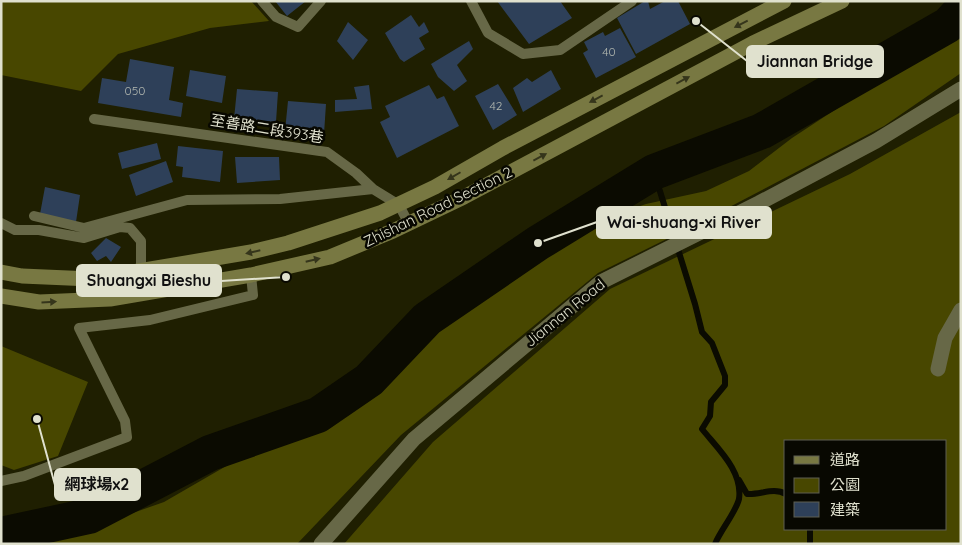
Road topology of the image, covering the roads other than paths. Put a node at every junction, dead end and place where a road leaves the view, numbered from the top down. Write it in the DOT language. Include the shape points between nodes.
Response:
graph roads {
  1 [pos="262,1"];
  2 [pos="321,1"];
  3 [pos="471,1"];
  4 [pos="632,1"];
  5 [pos="784,1"];
  6 [pos="842,1"];
  7 [pos="961,89"];
  8 [pos="94,119"];
  9 [pos="373,188"];
  10 [pos="398,204"];
  11 [pos="34,216"];
  12 [pos="1,223"];
  13 [pos="409,224"];
  14 [pos="141,271"];
  15 [pos="1,272"];
  16 [pos="251,275"];
  17 [pos="1,296"];
  18 [pos="961,310"];
  19 [pos="938,369"];
  20 [pos="1,481"];
  21 [pos="321,544"];
  1 -- 2 [label="lane" via="276,17 298,27"];
  3 -- 4 [label="lane" via="488,33 523,54 560,50"];
  5 -- 10 [label="street, Zhishan Road Section 2, one-way"];
  13 -- 6 [label="street, Zhishan Road Section 2, one-way" via="464,198 753,43"];
  7 -- 21 [label="street, Jiannan Road" via="876,141 601,282 414,439"];
  8 -- 9 [label="lane, 至善路二段393巷" via="327,152"];
  9 -- 10 [label="lane, 至善路二段393巷"];
  9 -- 11 [label="lane" via="280,199 188,200 84,228"];
  10 -- 13 [label="lane, 至善路二段393巷"];
  10 -- 14 [label="street, Zhishan Road Section 2, one-way" via="288,243 228,257"];
  12 -- 14 [label="lane" via="15,230 39,230 84,238 120,226 130,228 141,241"];
  16 -- 13 [label="street, Zhishan Road Section 2, one-way" via="330,256"];
  14 -- 15 [label="street, Zhishan Road Section 2" via="91,279"];
  17 -- 16 [label="street, Zhishan Road Section 2, one-way" via="39,302 110,299"];
  16 -- 20 [label="lane" via="254,295 150,320 79,328 126,420 127,437 24,476"];
  18 -- 19 [label="street" via="945,338"];
}
